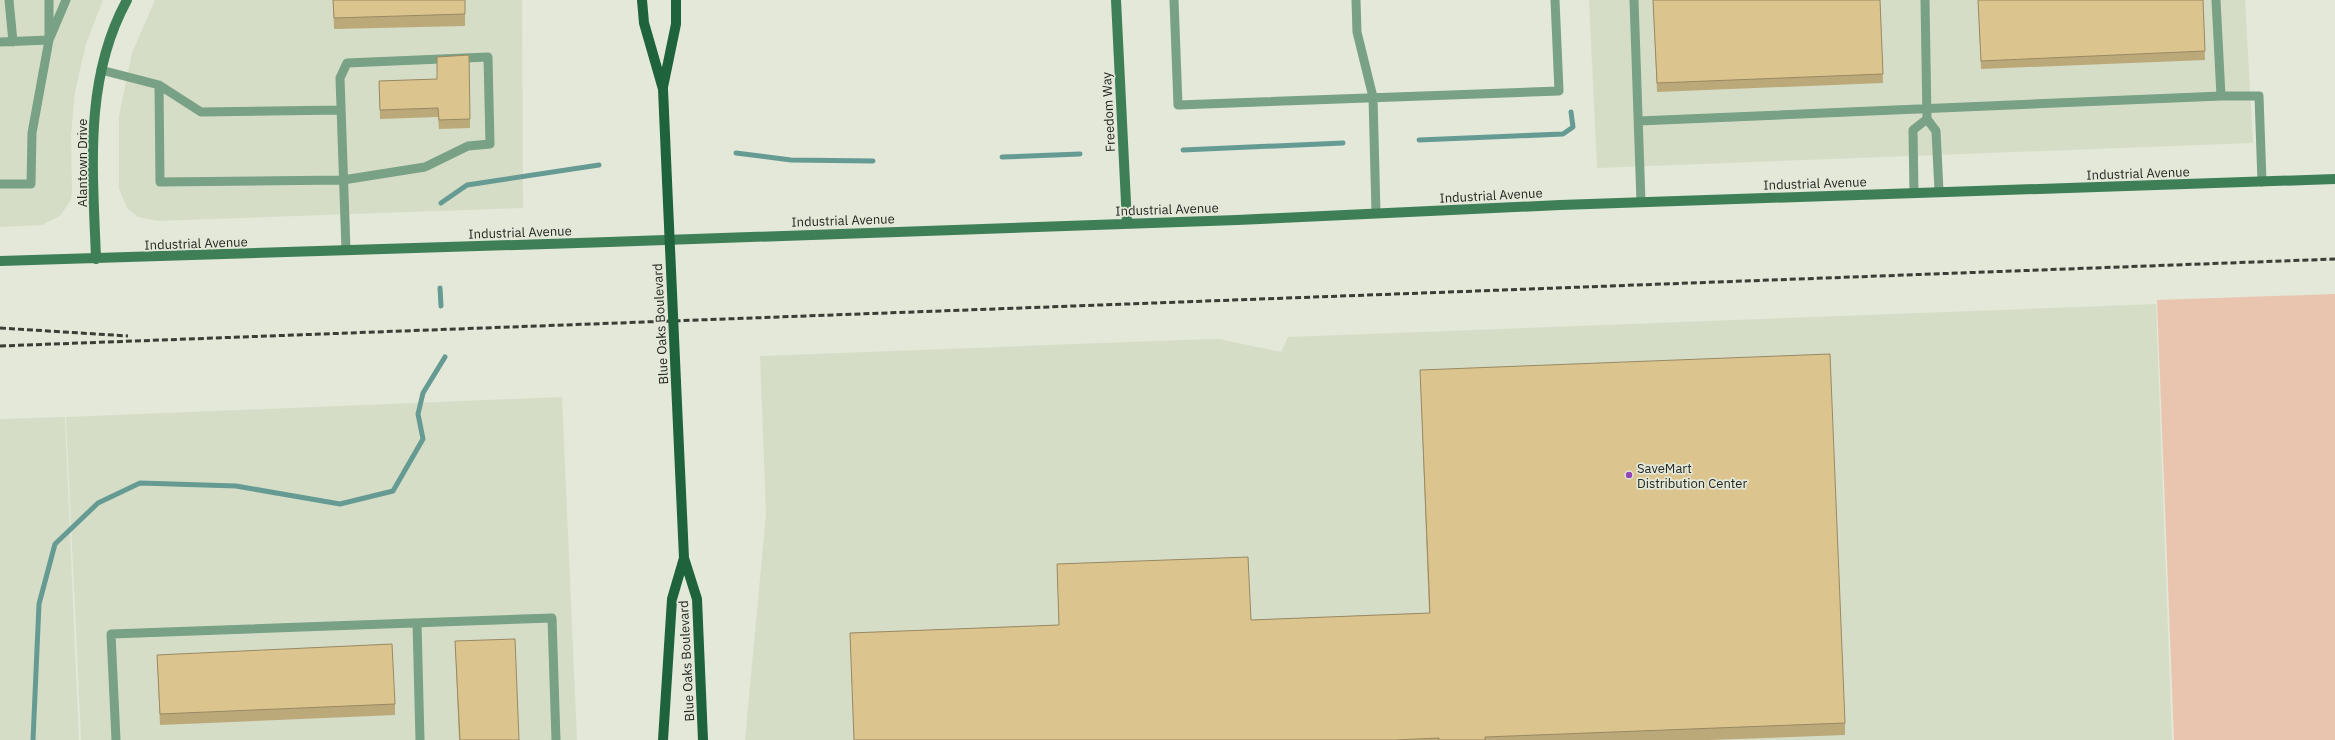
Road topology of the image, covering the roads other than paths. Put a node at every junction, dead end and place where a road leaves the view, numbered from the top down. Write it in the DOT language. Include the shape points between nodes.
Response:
graph roads {
  1 [pos="9,0"];
  2 [pos="49,0"];
  3 [pos="66,0"];
  4 [pos="127,0"];
  5 [pos="642,0"];
  6 [pos="676,0"];
  7 [pos="1116,0"];
  8 [pos="1174,0"];
  9 [pos="1356,0"];
  10 [pos="1555,0"];
  11 [pos="1634,0"];
  12 [pos="1925,0"];
  13 [pos="2216,0"];
  14 [pos="49,40"];
  15 [pos="0,42"];
  16 [pos="13,42"];
  17 [pos="101,70"];
  18 [pos="159,85"];
  19 [pos="663,89"];
  20 [pos="2221,96"];
  21 [pos="1373,97"];
  22 [pos="341,110"];
  23 [pos="1928,114"];
  24 [pos="1639,121"];
  25 [pos="2335,179"];
  26 [pos="343,180"];
  27 [pos="2262,182"];
  28 [pos="0,184"];
  29 [pos="1914,192"];
  30 [pos="1939,192"];
  31 [pos="1641,202"];
  32 [pos="1376,213"];
  33 [pos="1126,223"];
  34 [pos="346,250"];
  35 [pos="96,259"];
  36 [pos="0,261"];
  37 [pos="684,558"];
  38 [pos="417,623"];
  39 [pos="116,740"];
  40 [pos="420,740"];
  41 [pos="556,740"];
  42 [pos="663,740"];
  43 [pos="703,740"];
  1 -- 16 [label="lane"];
  2 -- 14 [label="lane"];
  3 -- 14 [label="lane"];
  4 -- 17 [label="street, Alantown Drive" via="103,56"];
  5 -- 19 [label="main road, Blue Oaks Boulevard" via="644,23"];
  6 -- 19 [label="main road, Blue Oaks Boulevard" via="676,24"];
  7 -- 33 [label="street, Freedom Way"];
  8 -- 21 [label="lane" via="1178,105"];
  9 -- 21 [label="lane" via="1357,32"];
  10 -- 21 [label="lane" via="1559,91"];
  11 -- 24 [label="lane"];
  12 -- 23 [label="lane"];
  13 -- 20 [label="lane"];
  14 -- 16 [label="lane"];
  14 -- 28 [label="lane" via="32,133 30,184"];
  15 -- 16 [label="lane"];
  17 -- 18 [label="lane"];
  17 -- 35 [label="street, Alantown Drive" via="92,132"];
  18 -- 22 [label="lane" via="201,112"];
  18 -- 26 [label="lane" via="160,182"];
  19 -- 37 [label="main road, Blue Oaks Boulevard, bridge"];
  20 -- 23 [label="lane"];
  20 -- 27 [label="lane" via="2259,96"];
  21 -- 32 [label="lane"];
  22 -- 26 [label="lane"];
  22 -- 26 [label="lane" via="340,78 347,63 488,57 490,144 468,146 425,167"];
  23 -- 24 [label="lane"];
  23 -- 29 [label="lane" via="1913,130"];
  23 -- 30 [label="lane" via="1936,131"];
  24 -- 31 [label="lane"];
  25 -- 27 [label="street, Industrial Avenue"];
  26 -- 34 [label="lane"];
  27 -- 30 [label="street, Industrial Avenue"];
  29 -- 30 [label="street, Industrial Avenue"];
  29 -- 31 [label="street, Industrial Avenue"];
  31 -- 32 [label="street, Industrial Avenue"];
  32 -- 33 [label="street, Industrial Avenue"];
  33 -- 34 [label="street, Industrial Avenue"];
  34 -- 35 [label="street, Industrial Avenue"];
  35 -- 36 [label="street, Industrial Avenue"];
  37 -- 42 [label="main road, Blue Oaks Boulevard" via="672,599"];
  37 -- 43 [label="main road, Blue Oaks Boulevard" via="697,599"];
  38 -- 39 [label="lane" via="110,634"];
  38 -- 40 [label="lane"];
  38 -- 41 [label="lane" via="552,618"];
}
